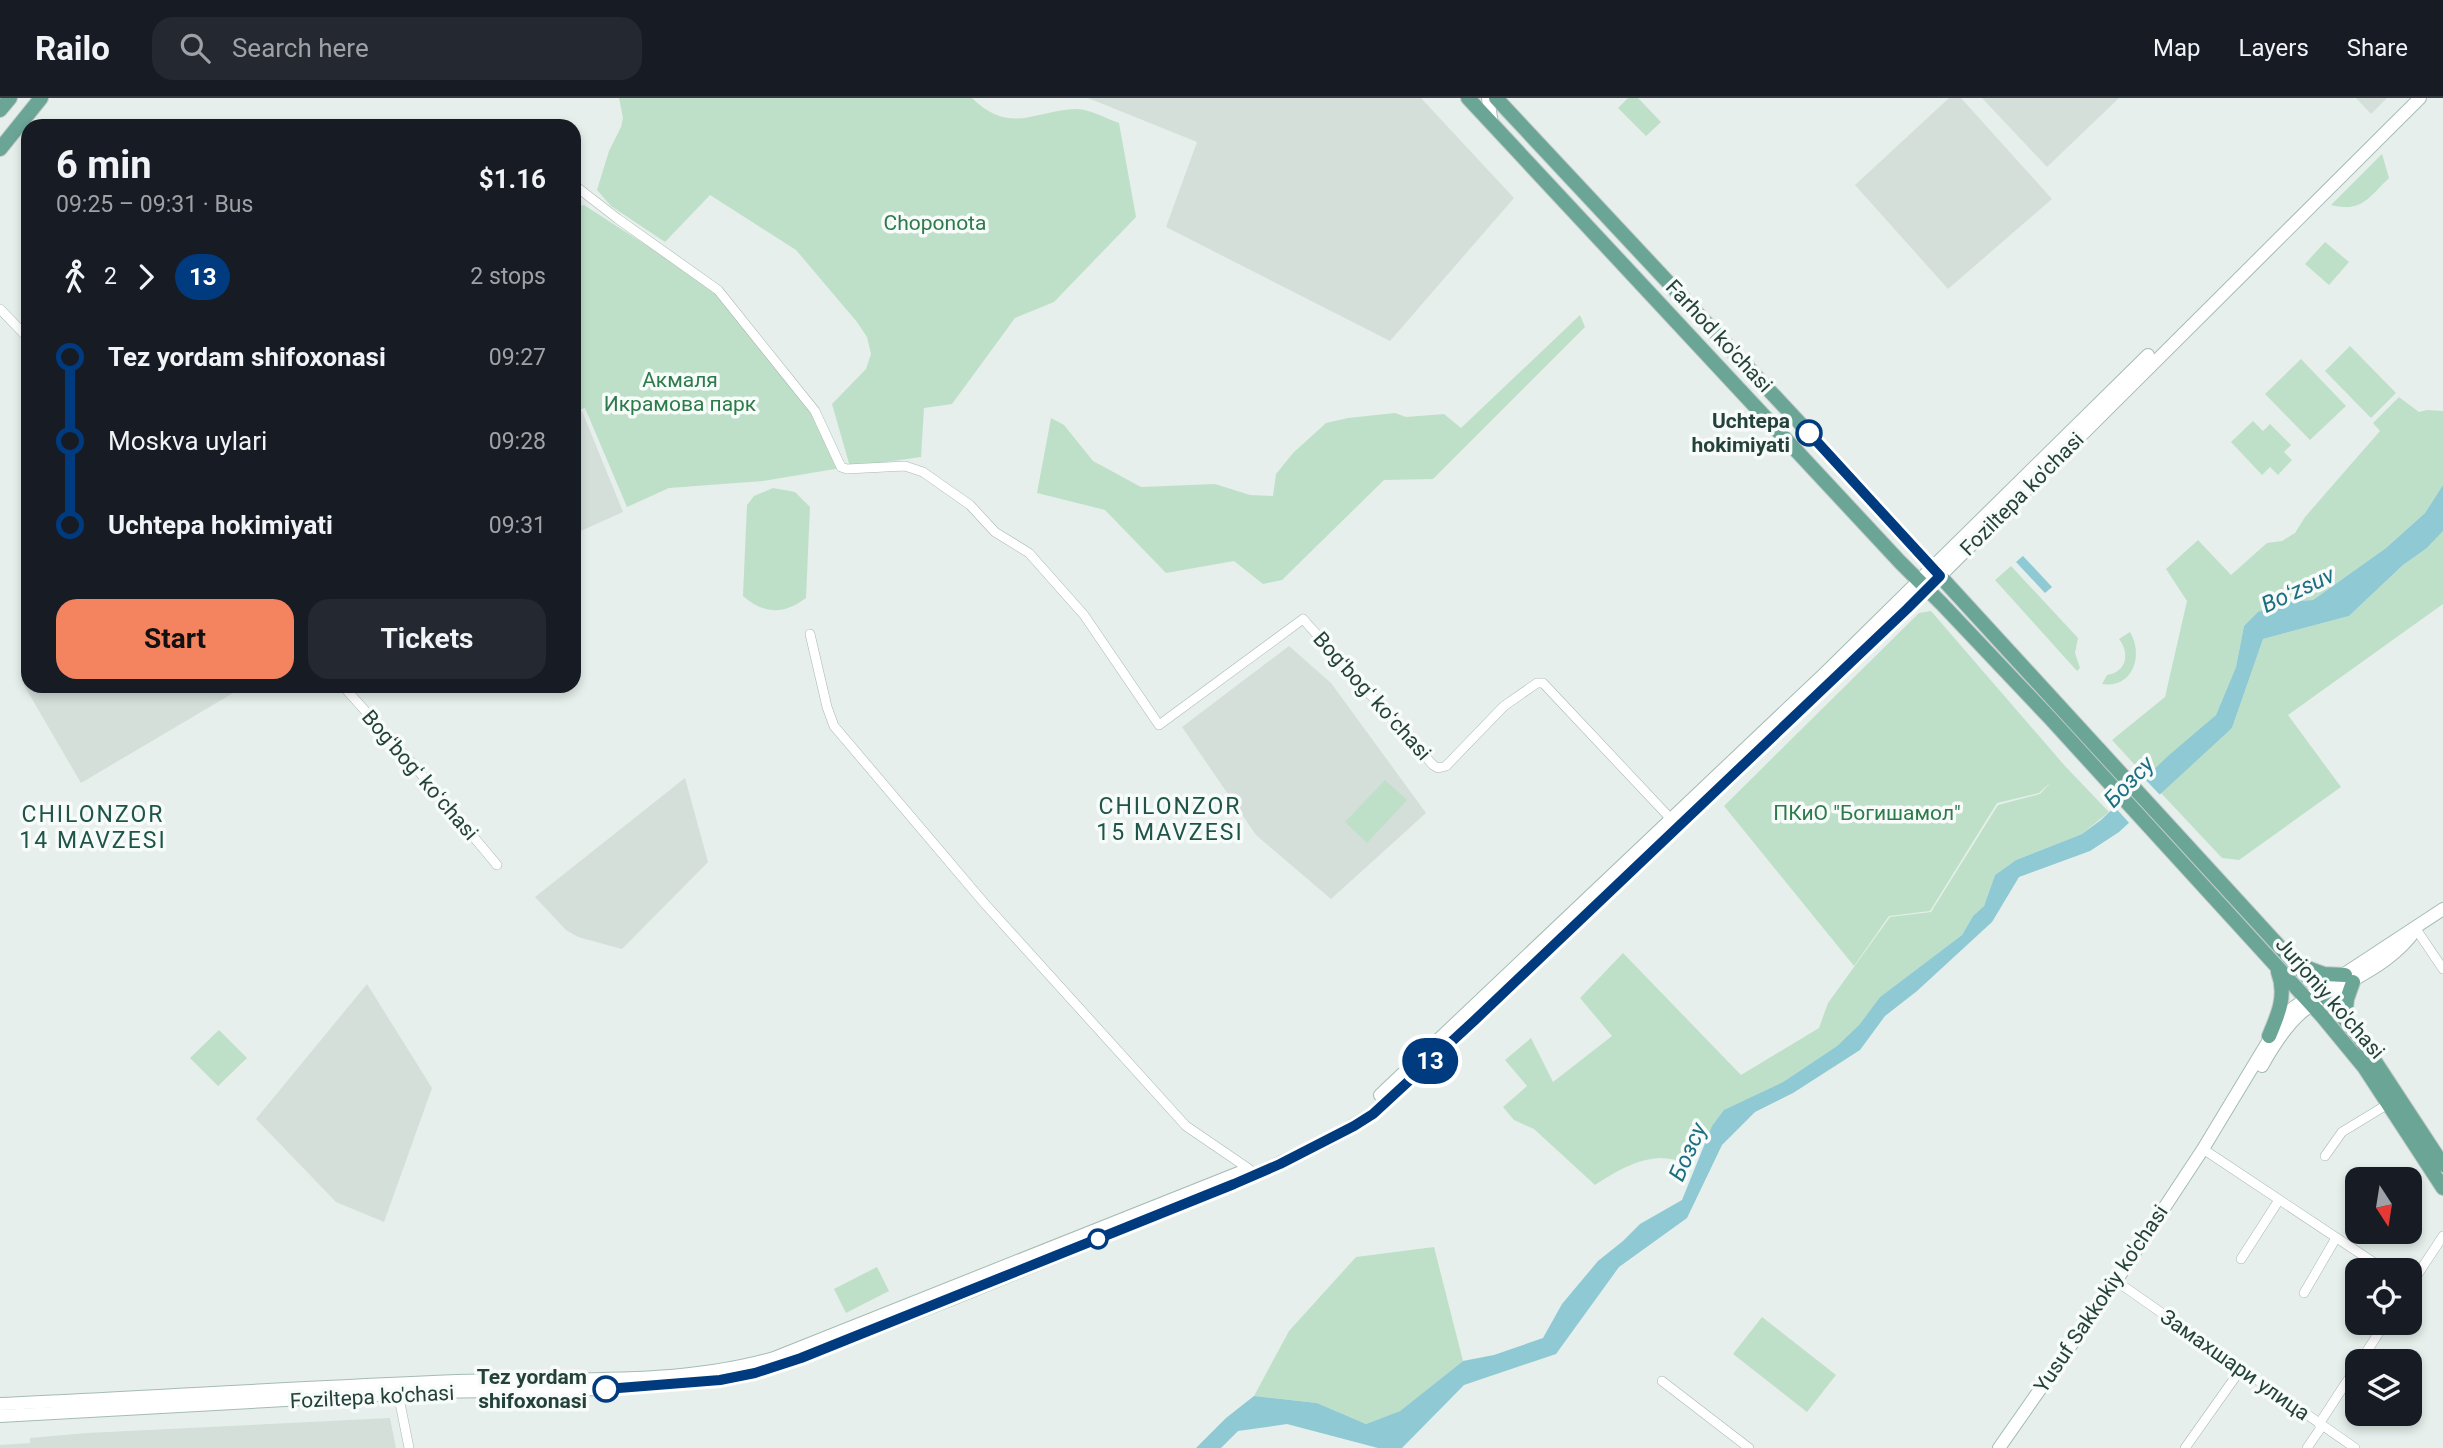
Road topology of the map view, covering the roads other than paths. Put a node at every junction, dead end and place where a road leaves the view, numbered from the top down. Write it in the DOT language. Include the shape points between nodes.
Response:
graph roads {
  1 [pos="10,98"];
  2 [pos="41,98"];
  3 [pos="1468,98"];
  4 [pos="1488,98"];
  5 [pos="1496,98"];
  6 [pos="1511,98"];
  7 [pos="2409,98"];
  8 [pos="2420,98"];
  9 [pos="0,110"];
  10 [pos="24,119"];
  11 [pos="1516,120"];
  12 [pos="21,123"];
  13 [pos="1492,124"];
  14 [pos="0,149"];
  15 [pos="581,193"];
  16 [pos="0,309"];
  17 [pos="21,331"];
  18 [pos="1935,571"];
  19 [pos="1922,584"];
  20 [pos="810,634"];
  21 [pos="349,693"];
  22 [pos="1671,819"];
  23 [pos="497,865"];
  24 [pos="2196,880"];
  25 [pos="2443,909"];
  26 [pos="2416,929"];
  27 [pos="2292,962"];
  28 [pos="2274,964"];
  29 [pos="2443,969"];
  30 [pos="2349,979"];
  31 [pos="2316,998"];
  32 [pos="2345,1018"];
  33 [pos="2269,1036"];
  34 [pos="2388,1104"];
  35 [pos="2203,1149"];
  36 [pos="2325,1156"];
  37 [pos="2443,1165"];
  38 [pos="1250,1173"];
  39 [pos="2443,1188"];
  40 [pos="2279,1200"];
  41 [pos="2443,1236"];
  42 [pos="2336,1238"];
  43 [pos="2367,1258"];
  44 [pos="2241,1259"];
  45 [pos="2422,1268"];
  46 [pos="2116,1281"];
  47 [pos="2304,1293"];
  48 [pos="2241,1369"];
  49 [pos="1662,1381"];
  50 [pos="2345,1386"];
  51 [pos="397,1389"];
  52 [pos="0,1404"];
  53 [pos="0,1416"];
  54 [pos="2321,1425"];
  55 [pos="409,1448"];
  56 [pos="1749,1448"];
  57 [pos="1998,1448"];
  58 [pos="2186,1448"];
  59 [pos="2306,1448"];
  60 [pos="2355,1448"];
  1 -- 9 [label="main road"];
  2 -- 10 [label="main road"];
  3 -- 13 [label="main road, Farhod ko'chasi"];
  4 -- 13 [label="main road"];
  5 -- 11 [label="main road, Farhod ko'chasi"];
  6 -- 11 [label="main road"];
  7 -- 18 [label="main road, Foziltepa ko'chasi"];
  8 -- 18 [label="main road, Foziltepa ko'chasi"];
  11 -- 18 [label="main road, Farhod ko'chasi"];
  12 -- 14 [label="main road"];
  13 -- 19 [label="main road, Farhod ko'chasi"];
  15 -- 22 [label="street, Bogʻbogʻ koʻchasi" via="718,290 815,411 841,467 905,466 923,472 970,505 995,532 1029,553 1084,615 1159,725 1303,619 1438,768 1446,766 1503,706 1543,683"];
  16 -- 17 [label="street"];
  18 -- 19 [label="main road, Foziltepa ko'chasi"];
  18 -- 27 [label="main road, Farhod ko'chasi"];
  19 -- 22 [label="main road, Foziltepa ko'chasi"];
  19 -- 24 [label="main road, Farhod ko'chasi"];
  19 -- 38 [label="main road, Foziltepa ko'chasi" via="1373,1114 1329,1140"];
  20 -- 38 [label="street" via="834,726 985,904 1186,1126"];
  21 -- 23 [label="street, Bogʻbogʻ koʻchasi"];
  22 -- 38 [label="main road, Foziltepa ko'chasi" via="1367,1108"];
  24 -- 28 [label="main road, Jurjoniy ko'chasi"];
  25 -- 26 [label="main road, Yusuf Sakkokiy ko'chasi"];
  26 -- 29 [label="street"];
  26 -- 30 [label="main road, Yusuf Sakkokiy ko'chasi" via="2407,943"];
  27 -- 30 [label="main road"];
  27 -- 31 [label="main road, Farhod ko'chasi"];
  28 -- 31 [label="main road, Jurjoniy ko'chasi"];
  28 -- 33 [label="main road" via="2283,989"];
  30 -- 31 [label="main road, Yusuf Sakkokiy ko'chasi"];
  30 -- 32 [label="main road"];
  31 -- 32 [label="main road, Jurjoniy ko'chasi"];
  31 -- 33 [label="main road, Yusuf Sakkokiy ko'chasi" via="2281,1020"];
  31 -- 34 [label="main road, Jurjoniy ko'chasi"];
  31 -- 35 [label="main road, Yusuf Sakkokiy ko'chasi" via="2270,1051 2236,1110"];
  32 -- 37 [label="main road, Jurjoniy ko'chasi"];
  33 -- 35 [label="main road, Yusuf Sakkokiy ko'chasi"];
  34 -- 36 [label="street" via="2342,1132"];
  34 -- 39 [label="main road, Jurjoniy ko'chasi"];
  35 -- 40 [label="street"];
  35 -- 46 [label="main road, Yusuf Sakkokiy ko'chasi"];
  38 -- 51 [label="main road, Foziltepa ko'chasi" via="752,1364 700,1373"];
  40 -- 42 [label="street"];
  40 -- 44 [label="street"];
  41 -- 45 [label="street"];
  42 -- 43 [label="street"];
  42 -- 47 [label="street"];
  46 -- 48 [label="street, Замахшари улица"];
  46 -- 57 [label="main road, Yusuf Sakkokiy ko'chasi"];
  48 -- 54 [label="street, Замахшари улица"];
  48 -- 58 [label="street"];
  49 -- 56 [label="street"];
  50 -- 54 [label="street"];
  51 -- 52 [label="main road, Foziltepa ko'chasi"];
  51 -- 53 [label="main road, Foziltepa ko'chasi"];
  51 -- 55 [label="street"];
  54 -- 59 [label="street"];
  54 -- 60 [label="street, Замахшари улица"];
}
